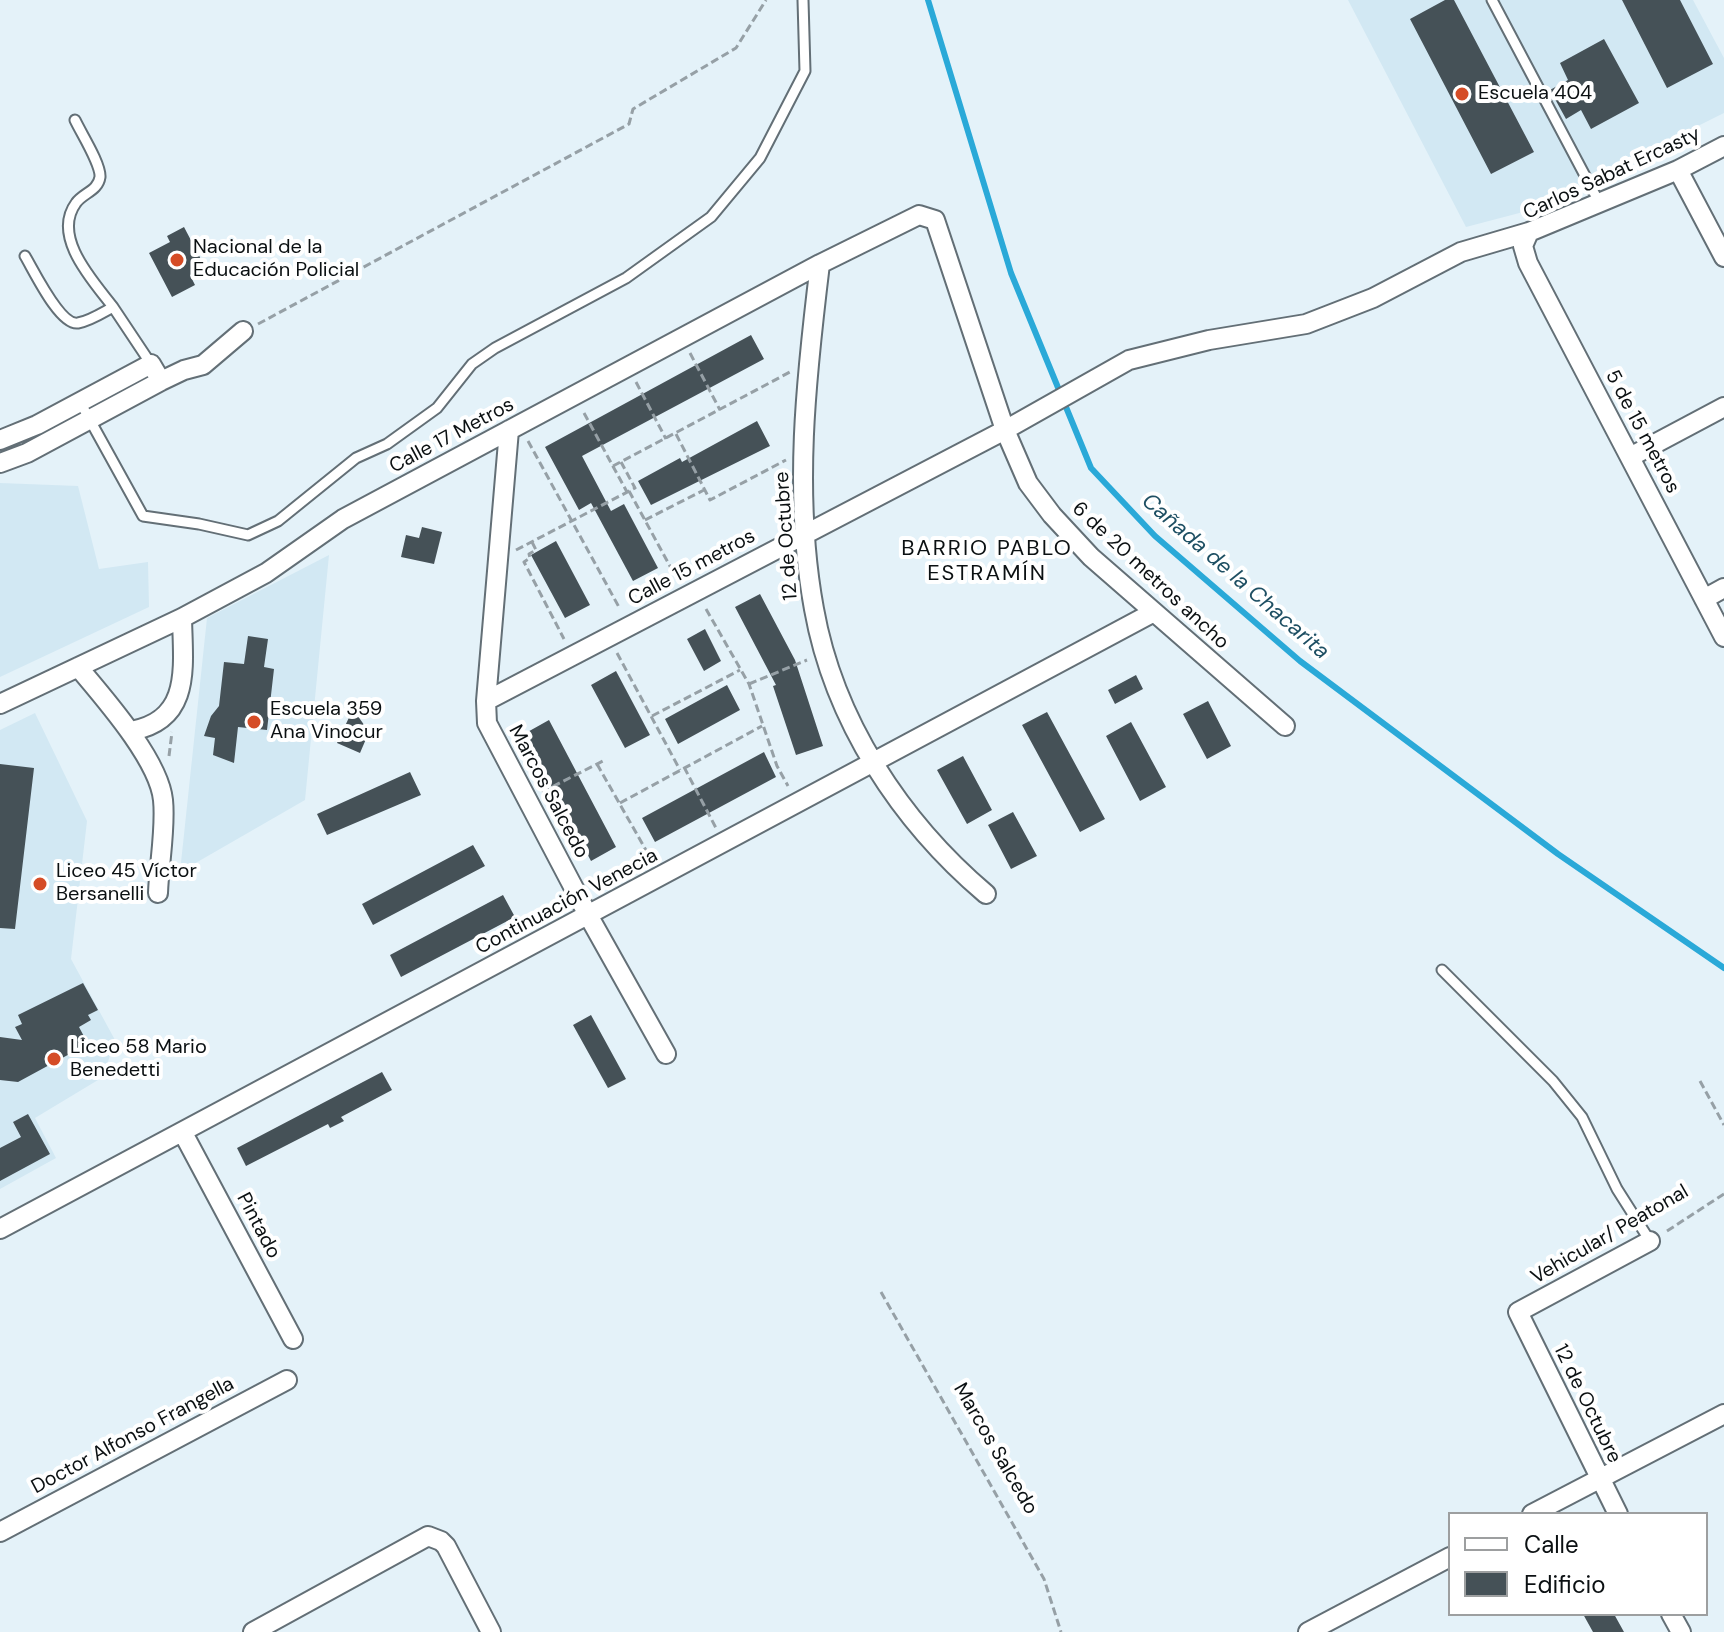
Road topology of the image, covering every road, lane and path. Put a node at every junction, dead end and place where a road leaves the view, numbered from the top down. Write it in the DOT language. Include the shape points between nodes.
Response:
graph roads {
  1 [pos="766,0"];
  2 [pos="803,0"];
  3 [pos="1492,0"];
  4 [pos="75,120"];
  5 [pos="1724,146"];
  6 [pos="1678,170"];
  7 [pos="1600,204"];
  8 [pos="928,216"];
  9 [pos="1526,239"];
  10 [pos="25,256"];
  11 [pos="1724,257"];
  12 [pos="820,264"];
  13 [pos="113,307"];
  14 [pos="243,331"];
  15 [pos="681,338"];
  16 [pos="809,362"];
  17 [pos="151,364"];
  18 [pos="627,367"];
  19 [pos="161,381"];
  20 [pos="574,395"];
  21 [pos="1064,398"];
  22 [pos="80,402"];
  23 [pos="1724,407"];
  24 [pos="720,410"];
  25 [pos="89,419"];
  26 [pos="514,428"];
  27 [pos="1005,430"];
  28 [pos="676,434"];
  29 [pos="666,439"];
  30 [pos="0,440"];
  31 [pos="804,450"];
  32 [pos="1630,457"];
  33 [pos="621,462"];
  34 [pos="0,463"];
  35 [pos="613,466"];
  36 [pos="704,490"];
  37 [pos="628,492"];
  38 [pos="645,520"];
  39 [pos="572,521"];
  40 [pos="805,533"];
  41 [pos="532,542"];
  42 [pos="498,559"];
  43 [pos="1724,588"];
  44 [pos="691,594"];
  45 [pos="1704,599"];
  46 [pos="620,609"];
  47 [pos="1154,612"];
  48 [pos="182,618"];
  49 [pos="609,637"];
  50 [pos="1724,637"];
  51 [pos="564,639"];
  52 [pos="826,655"];
  53 [pos="78,667"];
  54 [pos="740,670"];
  55 [pos="749,684"];
  56 [pos="486,701"];
  57 [pos="0,704"];
  58 [pos="176,705"];
  59 [pos="651,717"];
  60 [pos="762,726"];
  61 [pos="1285,726"];
  62 [pos="131,731"];
  63 [pos="603,761"];
  64 [pos="597,764"];
  65 [pos="873,764"];
  66 [pos="167,767"];
  67 [pos="682,768"];
  68 [pos="527,799"];
  69 [pos="620,803"];
  70 [pos="798,803"];
  71 [pos="724,842"];
  72 [pos="660,876"];
  73 [pos="158,893"];
  74 [pos="986,894"];
  75 [pos="588,915"];
  76 [pos="1442,970"];
  77 [pos="666,1054"];
  78 [pos="1700,1081"];
  79 [pos="1724,1125"];
  80 [pos="183,1133"];
  81 [pos="1724,1194"];
  82 [pos="0,1229"];
  83 [pos="1650,1241"];
  84 [pos="881,1292"];
  85 [pos="1518,1312"];
  86 [pos="293,1339"];
  87 [pos="287,1380"];
  88 [pos="1724,1414"];
  89 [pos="1600,1478"];
  90 [pos="1536,1512"];
  91 [pos="1617,1512"];
  92 [pos="0,1532"];
  93 [pos="1448,1558"];
  94 [pos="253,1632"];
  95 [pos="491,1632"];
  96 [pos="1061,1632"];
  97 [pos="1308,1632"];
  1 -- 14 [label="path" via="736,48 633,109 629,124"];
  2 -- 25 [label="lane" via="805,71 760,158 711,217 626,278 472,364 437,408 387,444 356,458 278,521 248,535 143,516"];
  3 -- 7 [label="lane"];
  4 -- 13 [label="lane" via="100,179 76,203 68,220 71,239 78,260"];
  5 -- 6 [label="street, Carlos Sabat Ercasty"];
  6 -- 7 [label="street, Carlos Sabat Ercasty"];
  6 -- 11 [label="street"];
  7 -- 9 [label="street, Carlos Sabat Ercasty"];
  8 -- 12 [label="street, Calle 17 Metros" via="919,215"];
  8 -- 27 [label="street, 6 de 20 metros ancho" via="935,220"];
  9 -- 21 [label="street, Carlos Sabat Ercasty" via="1461,252 1373,298 1306,324 1129,360"];
  9 -- 32 [label="street, 5 de 15 metros" via="1528,263"];
  10 -- 13 [label="lane" via="69,322 76,324"];
  12 -- 15 [label="street, Calle 17 Metros"];
  12 -- 16 [label="street, 12 de Octubre"];
  13 -- 17 [label="lane"];
  14 -- 19 [label="street" via="203,365"];
  15 -- 18 [label="street, Calle 17 Metros"];
  15 -- 24 [label="path"];
  16 -- 24 [label="path"];
  16 -- 31 [label="street, 12 de Octubre"];
  17 -- 19 [label="street"];
  17 -- 22 [label="street"];
  18 -- 20 [label="street, Calle 17 Metros"];
  18 -- 29 [label="path"];
  19 -- 25 [label="street"];
  20 -- 26 [label="street, Calle 17 Metros"];
  20 -- 35 [label="path"];
  21 -- 27 [label="street, Calle 15 metros"];
  22 -- 25 [label="lane"];
  22 -- 30 [label="street"];
  23 -- 32 [label="street"];
  24 -- 28 [label="path"];
  25 -- 34 [label="street"];
  26 -- 39 [label="path"];
  26 -- 42 [label="street, Marcos Salcedo"];
  26 -- 48 [label="street, Calle 17 Metros" via="343,519 266,573"];
  27 -- 40 [label="street, Calle 15 metros"];
  27 -- 47 [label="street, 6 de 20 metros ancho" via="1028,483 1052,515"];
  28 -- 29 [label="path"];
  28 -- 36 [label="path"];
  29 -- 33 [label="path"];
  31 -- 36 [label="path" via="710,500"];
  31 -- 40 [label="street, 12 de Octubre"];
  32 -- 45 [label="street, 5 de 15 metros"];
  33 -- 35 [label="path"];
  33 -- 37 [label="path" via="635,488"];
  35 -- 37 [label="path"];
  36 -- 38 [label="path"];
  37 -- 38 [label="path"];
  37 -- 39 [label="path"];
  38 -- 44 [label="path"];
  39 -- 41 [label="path"];
  39 -- 46 [label="path"];
  40 -- 44 [label="street, Calle 15 metros"];
  40 -- 52 [label="street, 12 de Octubre" via="814,610"];
  41 -- 42 [label="path"];
  41 -- 51 [label="path" via="536,550 524,562"];
  42 -- 56 [label="street, Marcos Salcedo"];
  43 -- 45 [label="street"];
  44 -- 49 [label="street, Calle 15 metros"];
  44 -- 54 [label="path"];
  45 -- 50 [label="street, 5 de 15 metros"];
  47 -- 61 [label="street, 6 de 20 metros ancho"];
  47 -- 65 [label="street, Continuación Venecia"];
  48 -- 53 [label="street, Calle 17 Metros"];
  48 -- 58 [label="street" via="183,669"];
  49 -- 56 [label="street, Calle 15 metros"];
  49 -- 59 [label="path"];
  52 -- 55 [label="path"];
  52 -- 65 [label="street, 12 de Octubre" via="841,701"];
  53 -- 57 [label="street, Calle 17 Metros"];
  53 -- 62 [label="street"];
  54 -- 55 [label="path"];
  54 -- 59 [label="path"];
  55 -- 60 [label="path"];
  56 -- 68 [label="street, Marcos Salcedo" via="487,723"];
  58 -- 62 [label="street" via="154,725"];
  58 -- 66 [label="path"];
  59 -- 67 [label="path"];
  60 -- 67 [label="path"];
  60 -- 70 [label="path"];
  62 -- 73 [label="street" via="163,799"];
  63 -- 64 [label="path"];
  64 -- 68 [label="path"];
  64 -- 69 [label="path"];
  65 -- 70 [label="street, Continuación Venecia"];
  65 -- 74 [label="street, 12 de Octubre" via="957,870"];
  67 -- 69 [label="path"];
  67 -- 71 [label="path"];
  68 -- 75 [label="street, Marcos Salcedo"];
  69 -- 72 [label="path"];
  70 -- 71 [label="street, Continuación Venecia"];
  71 -- 72 [label="street, Continuación Venecia"];
  72 -- 75 [label="street, Continuación Venecia"];
  75 -- 77 [label="street, Marcos Salcedo"];
  75 -- 80 [label="street, Continuación Venecia"];
  76 -- 83 [label="lane" via="1582,1117"];
  78 -- 79 [label="path"];
  80 -- 82 [label="street, Continuación Venecia"];
  80 -- 86 [label="street, Pintado"];
  81 -- 83 [label="path, Vehicular/ Peatonal"];
  83 -- 85 [label="street, Vehicular/ Peatonal"];
  84 -- 96 [label="path, Marcos Salcedo" via="1044,1579"];
  85 -- 89 [label="street, 12 de Octubre"];
  87 -- 92 [label="street, Doctor Alfonso Frangella"];
  88 -- 89 [label="street"];
  89 -- 90 [label="street"];
  89 -- 91 [label="street, 12 de Octubre"];
  93 -- 97 [label="street"];
  94 -- 95 [label="street" via="428,1536 446,1546"];
}
